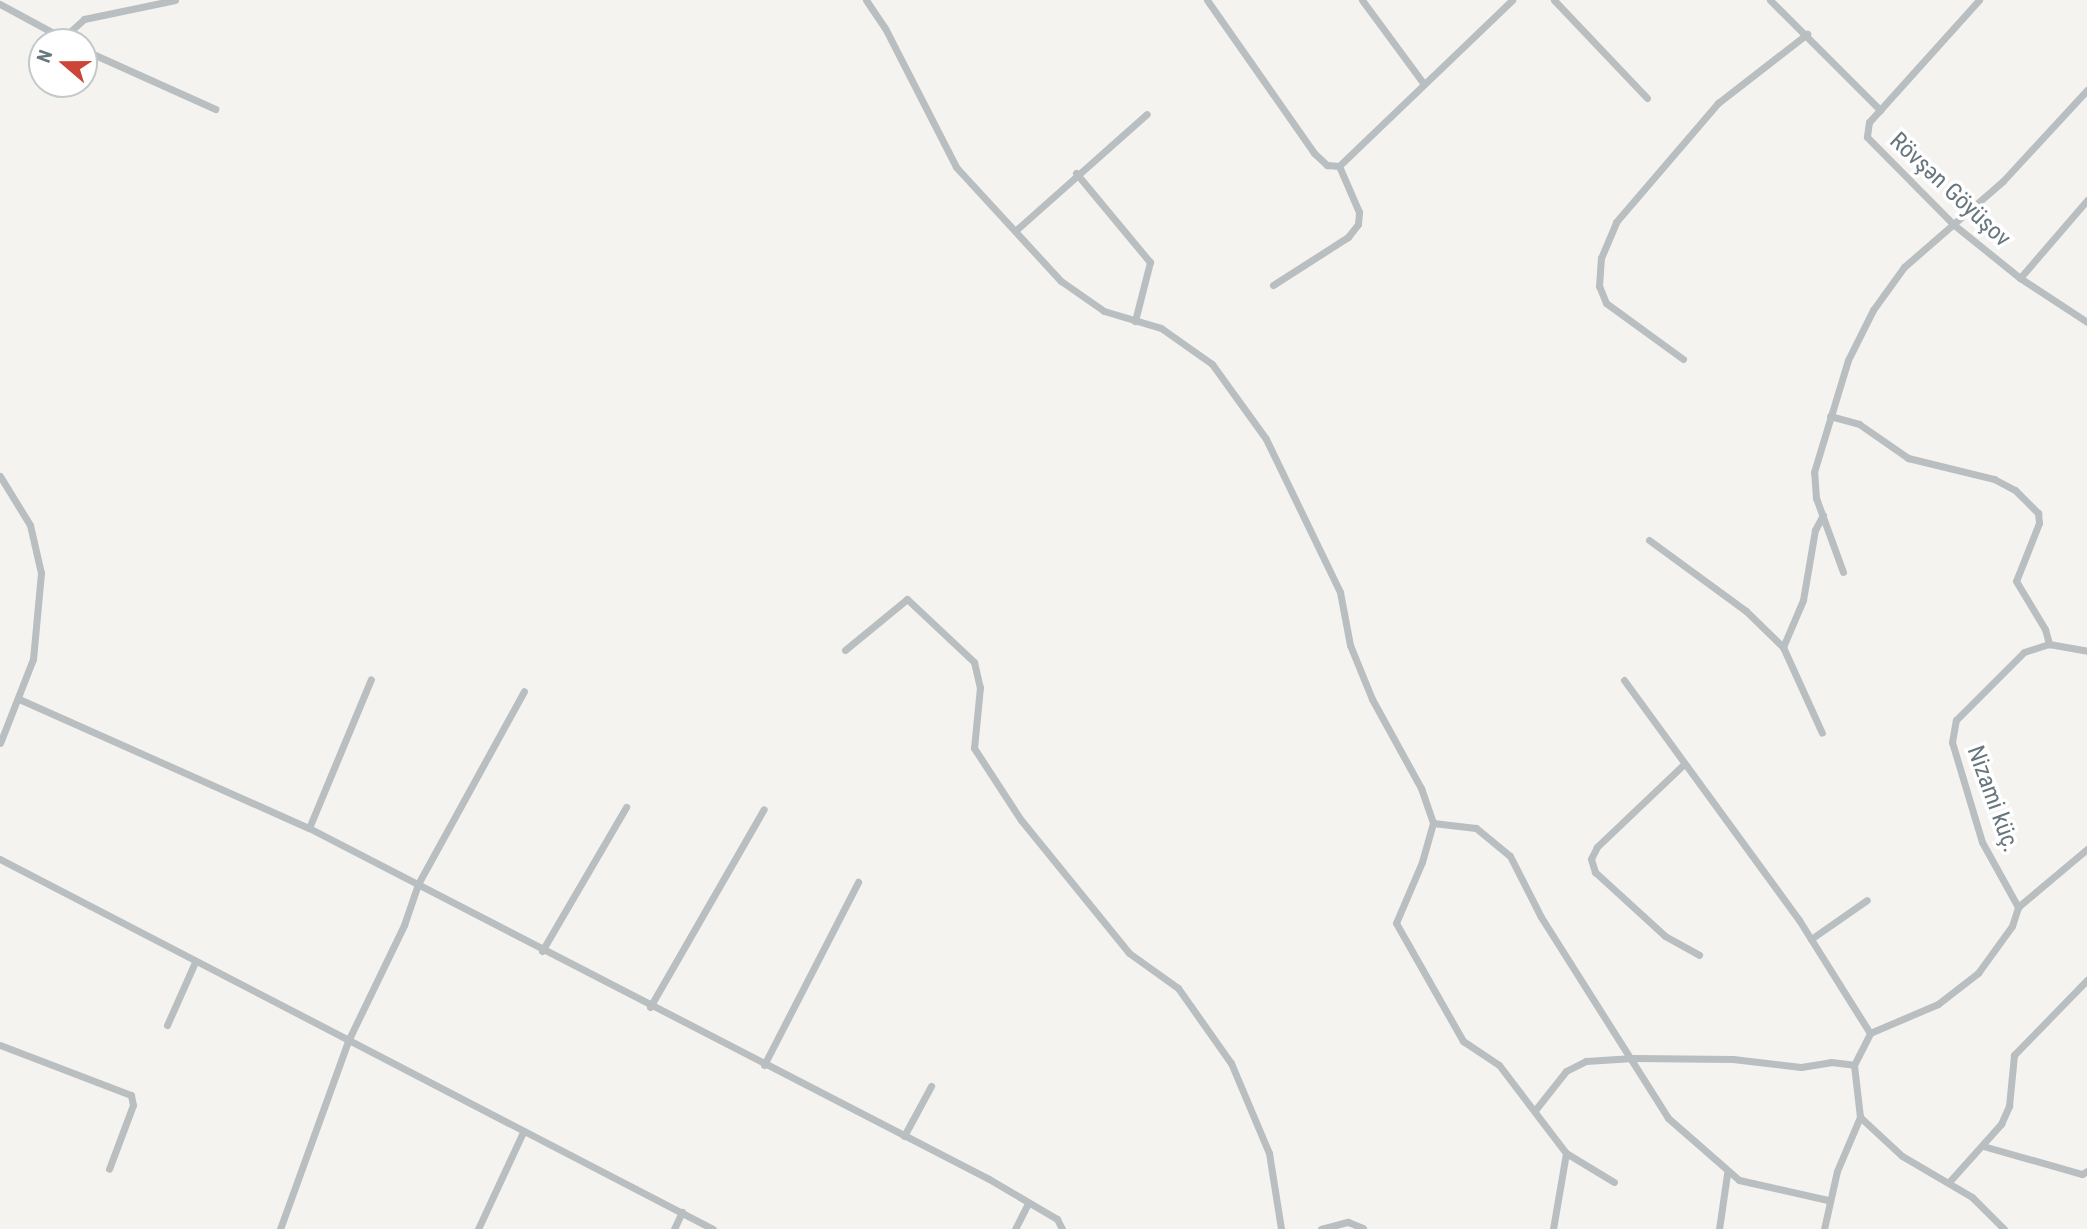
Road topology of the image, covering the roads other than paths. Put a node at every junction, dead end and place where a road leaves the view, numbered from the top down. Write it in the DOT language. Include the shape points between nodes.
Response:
graph roads {
  1 [pos="175,0"];
  2 [pos="866,0"];
  3 [pos="1207,0"];
  4 [pos="1362,0"];
  5 [pos="1513,0"];
  6 [pos="1554,0"];
  7 [pos="1770,0"];
  8 [pos="1979,0"];
  9 [pos="0,4"];
  10 [pos="44,28"];
  11 [pos="76,28"];
  12 [pos="1807,34"];
  13 [pos="98,56"];
  14 [pos="1424,84"];
  15 [pos="2087,90"];
  16 [pos="1647,98"];
  17 [pos="215,109"];
  18 [pos="1880,110"];
  19 [pos="1147,114"];
  20 [pos="1339,166"];
  21 [pos="1076,173"];
  22 [pos="2087,200"];
  23 [pos="1953,224"];
  24 [pos="1015,230"];
  25 [pos="2020,278"];
  26 [pos="1273,285"];
  27 [pos="1135,321"];
  28 [pos="2087,322"];
  29 [pos="1682,359"];
  30 [pos="1830,416"];
  31 [pos="0,476"];
  32 [pos="1822,515"];
  33 [pos="1649,540"];
  34 [pos="1843,572"];
  35 [pos="2049,644"];
  36 [pos="1783,647"];
  37 [pos="845,650"];
  38 [pos="2087,650"];
  39 [pos="370,679"];
  40 [pos="1623,680"];
  41 [pos="524,691"];
  42 [pos="19,699"];
  43 [pos="1822,733"];
  44 [pos="0,743"];
  45 [pos="1683,765"];
  46 [pos="626,807"];
  47 [pos="764,810"];
  48 [pos="1433,822"];
  49 [pos="309,828"];
  50 [pos="2087,849"];
  51 [pos="0,859"];
  52 [pos="858,882"];
  53 [pos="418,884"];
  54 [pos="1867,900"];
  55 [pos="2018,907"];
  56 [pos="1811,940"];
  57 [pos="542,951"];
  58 [pos="1699,955"];
  59 [pos="195,962"];
  60 [pos="2087,980"];
  61 [pos="650,1007"];
  62 [pos="167,1025"];
  63 [pos="1870,1033"];
  64 [pos="348,1041"];
  65 [pos="0,1045"];
  66 [pos="1633,1058"];
  67 [pos="764,1065"];
  68 [pos="1854,1065"];
  69 [pos="931,1086"];
  70 [pos="1536,1109"];
  71 [pos="1860,1117"];
  72 [pos="523,1132"];
  73 [pos="904,1136"];
  74 [pos="1983,1146"];
  75 [pos="1566,1153"];
  76 [pos="109,1169"];
  77 [pos="1727,1174"];
  78 [pos="2085,1175"];
  79 [pos="1614,1182"];
  80 [pos="1949,1182"];
  81 [pos="1828,1200"];
  82 [pos="1028,1203"];
  83 [pos="682,1212"];
  84 [pos="1363,1228"];
  85 [pos="280,1229"];
  86 [pos="478,1229"];
  87 [pos="674,1229"];
  88 [pos="713,1229"];
  89 [pos="1015,1229"];
  90 [pos="1062,1229"];
  91 [pos="1281,1229"];
  92 [pos="1321,1229"];
  93 [pos="1553,1229"];
  94 [pos="1719,1229"];
  95 [pos="1824,1229"];
  96 [pos="2004,1229"];
  1 -- 11 [label="street" via="84,19"];
  2 -- 24 [label="street" via="956,167"];
  3 -- 20 [label="street" via="1314,153 1327,165"];
  4 -- 14 [label="street"];
  5 -- 14 [label="street"];
  6 -- 16 [label="street"];
  7 -- 12 [label="street"];
  8 -- 18 [label="street, Rövşən Göyüşov"];
  9 -- 10 [label="street"];
  12 -- 18 [label="street"];
  12 -- 29 [label="street" via="1718,103 1616,222 1601,258 1599,286 1606,303"];
  13 -- 17 [label="street"];
  14 -- 20 [label="street"];
  15 -- 23 [label="street" via="2003,181"];
  18 -- 23 [label="street, Rövşən Göyüşov" via="1867,131 1872,146"];
  19 -- 21 [label="street"];
  20 -- 26 [label="street" via="1359,212 1358,223 1348,237"];
  21 -- 24 [label="street"];
  21 -- 27 [label="street" via="1150,262"];
  22 -- 25 [label="street"];
  23 -- 25 [label="street, Rövşən Göyüşov"];
  23 -- 30 [label="street" via="1904,267 1873,310 1847,360"];
  24 -- 27 [label="street" via="1061,281 1104,312"];
  25 -- 28 [label="street, Rövşən Göyüşov"];
  27 -- 48 [label="street" via="1161,328 1212,364 1266,439 1340,592 1350,645 1372,699 1422,788"];
  30 -- 32 [label="street" via="1814,472"];
  30 -- 35 [label="street" via="1859,424 1908,458 1994,479 2015,490 2038,513 2039,523 2016,581"];
  31 -- 42 [label="street" via="30,526 41,573 33,659"];
  32 -- 34 [label="street"];
  32 -- 36 [label="street" via="1802,600"];
  33 -- 36 [label="street" via="1746,611"];
  35 -- 38 [label="street"];
  35 -- 55 [label="street, Nizami küç." via="2024,652 1968,705 1951,731 1983,842"];
  36 -- 43 [label="street"];
  37 -- 91 [label="street" via="907,599 974,662 980,687 974,748 1021,820 1129,953 1178,988 1231,1063 1269,1153"];
  39 -- 49 [label="street"];
  40 -- 45 [label="street"];
  41 -- 53 [label="street"];
  42 -- 44 [label="street"];
  42 -- 49 [label="street"];
  45 -- 56 [label="street"];
  45 -- 58 [label="street" via="1597,847 1591,859 1595,872 1665,936"];
  46 -- 57 [label="street"];
  47 -- 61 [label="street"];
  48 -- 66 [label="street" via="1476,828 1510,856 1541,917"];
  48 -- 70 [label="street" via="1396,923 1463,1041 1499,1065"];
  49 -- 53 [label="street"];
  50 -- 55 [label="street"];
  51 -- 59 [label="street"];
  52 -- 67 [label="street"];
  53 -- 57 [label="street"];
  53 -- 64 [label="street" via="404,925"];
  54 -- 56 [label="street"];
  55 -- 63 [label="street" via="2012,926 1978,973 1958,991"];
  56 -- 63 [label="street"];
  57 -- 61 [label="street"];
  59 -- 62 [label="street"];
  59 -- 64 [label="street"];
  60 -- 74 [label="street" via="2014,1055 2009,1106"];
  61 -- 67 [label="street"];
  63 -- 68 [label="street"];
  64 -- 72 [label="street"];
  64 -- 85 [label="street"];
  65 -- 76 [label="street" via="131,1096 132,1105"];
  66 -- 68 [label="street" via="1733,1059 1801,1067 1831,1062"];
  66 -- 70 [label="street" via="1586,1061 1566,1071"];
  66 -- 77 [label="street" via="1668,1118"];
  67 -- 73 [label="street"];
  68 -- 71 [label="street"];
  69 -- 73 [label="street"];
  70 -- 75 [label="street"];
  71 -- 80 [label="street" via="1902,1156"];
  71 -- 81 [label="street"];
  72 -- 83 [label="street"];
  72 -- 86 [label="street"];
  73 -- 82 [label="street"];
  74 -- 78 [label="street"];
  74 -- 80 [label="street"];
  75 -- 79 [label="street"];
  75 -- 93 [label="street"];
  77 -- 81 [label="street"];
  77 -- 94 [label="street"];
  80 -- 96 [label="street"];
  81 -- 95 [label="street"];
  82 -- 89 [label="street"];
  82 -- 90 [label="street" via="1057,1219"];
  83 -- 87 [label="street"];
  83 -- 88 [label="street"];
  84 -- 92 [label="street" via="1348,1222"];
}
